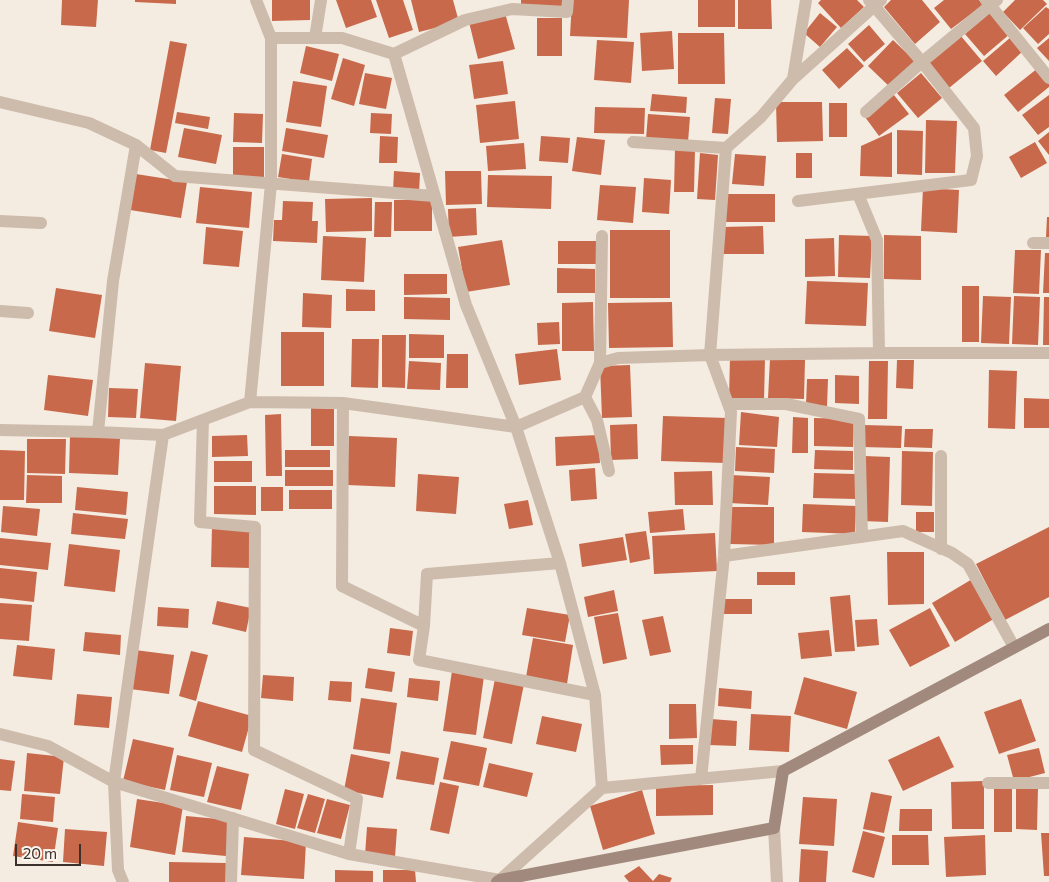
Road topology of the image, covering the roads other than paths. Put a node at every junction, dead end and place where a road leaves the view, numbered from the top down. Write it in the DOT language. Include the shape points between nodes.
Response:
graph roads {
  1 [pos="256,0"];
  2 [pos="321,0"];
  3 [pos="568,0"];
  4 [pos="806,0"];
  5 [pos="875,2"];
  6 [pos="991,2"];
  7 [pos="271,38"];
  8 [pos="315,38"];
  9 [pos="394,54"];
  10 [pos="922,62"];
  11 [pos="1048,73"];
  12 [pos="793,79"];
  13 [pos="0,102"];
  14 [pos="866,112"];
  15 [pos="633,142"];
  16 [pos="136,145"];
  17 [pos="726,148"];
  18 [pos="271,184"];
  19 [pos="858,194"];
  20 [pos="434,196"];
  21 [pos="798,201"];
  22 [pos="0,221"];
  23 [pos="41,223"];
  24 [pos="602,236"];
  25 [pos="1033,243"];
  26 [pos="1049,243"];
  27 [pos="0,311"];
  28 [pos="28,313"];
  29 [pos="879,353"];
  30 [pos="1049,353"];
  31 [pos="710,355"];
  32 [pos="600,363"];
  33 [pos="585,397"];
  34 [pos="250,402"];
  35 [pos="343,403"];
  36 [pos="728,404"];
  37 [pos="202,420"];
  38 [pos="516,427"];
  39 [pos="0,430"];
  40 [pos="98,432"];
  41 [pos="163,436"];
  42 [pos="942,456"];
  43 [pos="609,471"];
  44 [pos="862,537"];
  45 [pos="942,549"];
  46 [pos="724,556"];
  47 [pos="560,563"];
  48 [pos="424,626"];
  49 [pos="1049,629"];
  50 [pos="1014,647"];
  51 [pos="595,695"];
  52 [pos="0,734"];
  53 [pos="783,771"];
  54 [pos="701,779"];
  55 [pos="114,782"];
  56 [pos="1049,783"];
  57 [pos="988,784"];
  58 [pos="602,788"];
  59 [pos="232,818"];
  60 [pos="774,828"];
  61 [pos="349,854"];
  62 [pos="498,881"];
  63 [pos="123,882"];
  64 [pos="231,882"];
  65 [pos="777,882"];
  1 -- 7 [label="street"];
  2 -- 8 [label="street"];
  3 -- 9 [label="street" via="568,12 512,9 465,20"];
  4 -- 12 [label="street"];
  5 -- 10 [label="street"];
  5 -- 12 [label="street"];
  6 -- 10 [label="street"];
  6 -- 11 [label="street"];
  7 -- 8 [label="street"];
  7 -- 18 [label="street"];
  8 -- 9 [label="street" via="342,38"];
  9 -- 20 [label="street"];
  10 -- 14 [label="street"];
  10 -- 19 [label="street" via="974,128 977,156 971,180"];
  12 -- 17 [label="street" via="761,117"];
  13 -- 16 [label="street" via="89,123"];
  15 -- 17 [label="street"];
  16 -- 18 [label="street" via="175,176"];
  16 -- 40 [label="street" via="113,282"];
  17 -- 31 [label="street"];
  18 -- 20 [label="street"];
  18 -- 34 [label="street"];
  19 -- 21 [label="street"];
  19 -- 29 [label="street" via="877,240"];
  20 -- 38 [label="street" via="466,305"];
  22 -- 23 [label="street"];
  24 -- 32 [label="street"];
  25 -- 26 [label="street"];
  27 -- 28 [label="street"];
  29 -- 30 [label="street"];
  29 -- 31 [label="street"];
  31 -- 32 [label="street" via="618,358"];
  31 -- 36 [label="street"];
  32 -- 33 [label="street"];
  33 -- 38 [label="street"];
  33 -- 43 [label="street" via="597,420"];
  34 -- 35 [label="street"];
  34 -- 37 [label="street"];
  35 -- 38 [label="street"];
  35 -- 48 [label="street" via="342,586"];
  36 -- 44 [label="street" via="786,404 859,419"];
  36 -- 46 [label="street" via="732,412"];
  37 -- 41 [label="street"];
  37 -- 61 [label="street" via="200,522 255,527 254,750 357,799"];
  38 -- 47 [label="street"];
  39 -- 40 [label="street"];
  40 -- 41 [label="street"];
  41 -- 55 [label="street"];
  42 -- 45 [label="street"];
  44 -- 45 [label="street" via="903,531"];
  44 -- 46 [label="street"];
  45 -- 50 [label="street" via="968,564"];
  46 -- 54 [label="street"];
  47 -- 48 [label="street" via="426,574"];
  47 -- 51 [label="street"];
  48 -- 51 [label="street" via="419,660"];
  49 -- 50 [label="street"];
  50 -- 53 [label="street"];
  51 -- 58 [label="street"];
  52 -- 55 [label="street" via="48,746"];
  53 -- 54 [label="street"];
  53 -- 60 [label="street"];
  54 -- 58 [label="street"];
  55 -- 59 [label="street"];
  55 -- 63 [label="street" via="118,870"];
  56 -- 57 [label="street"];
  58 -- 62 [label="street"];
  59 -- 61 [label="street"];
  59 -- 64 [label="street"];
  60 -- 62 [label="street"];
  60 -- 65 [label="street"];
  61 -- 62 [label="street"];
}
